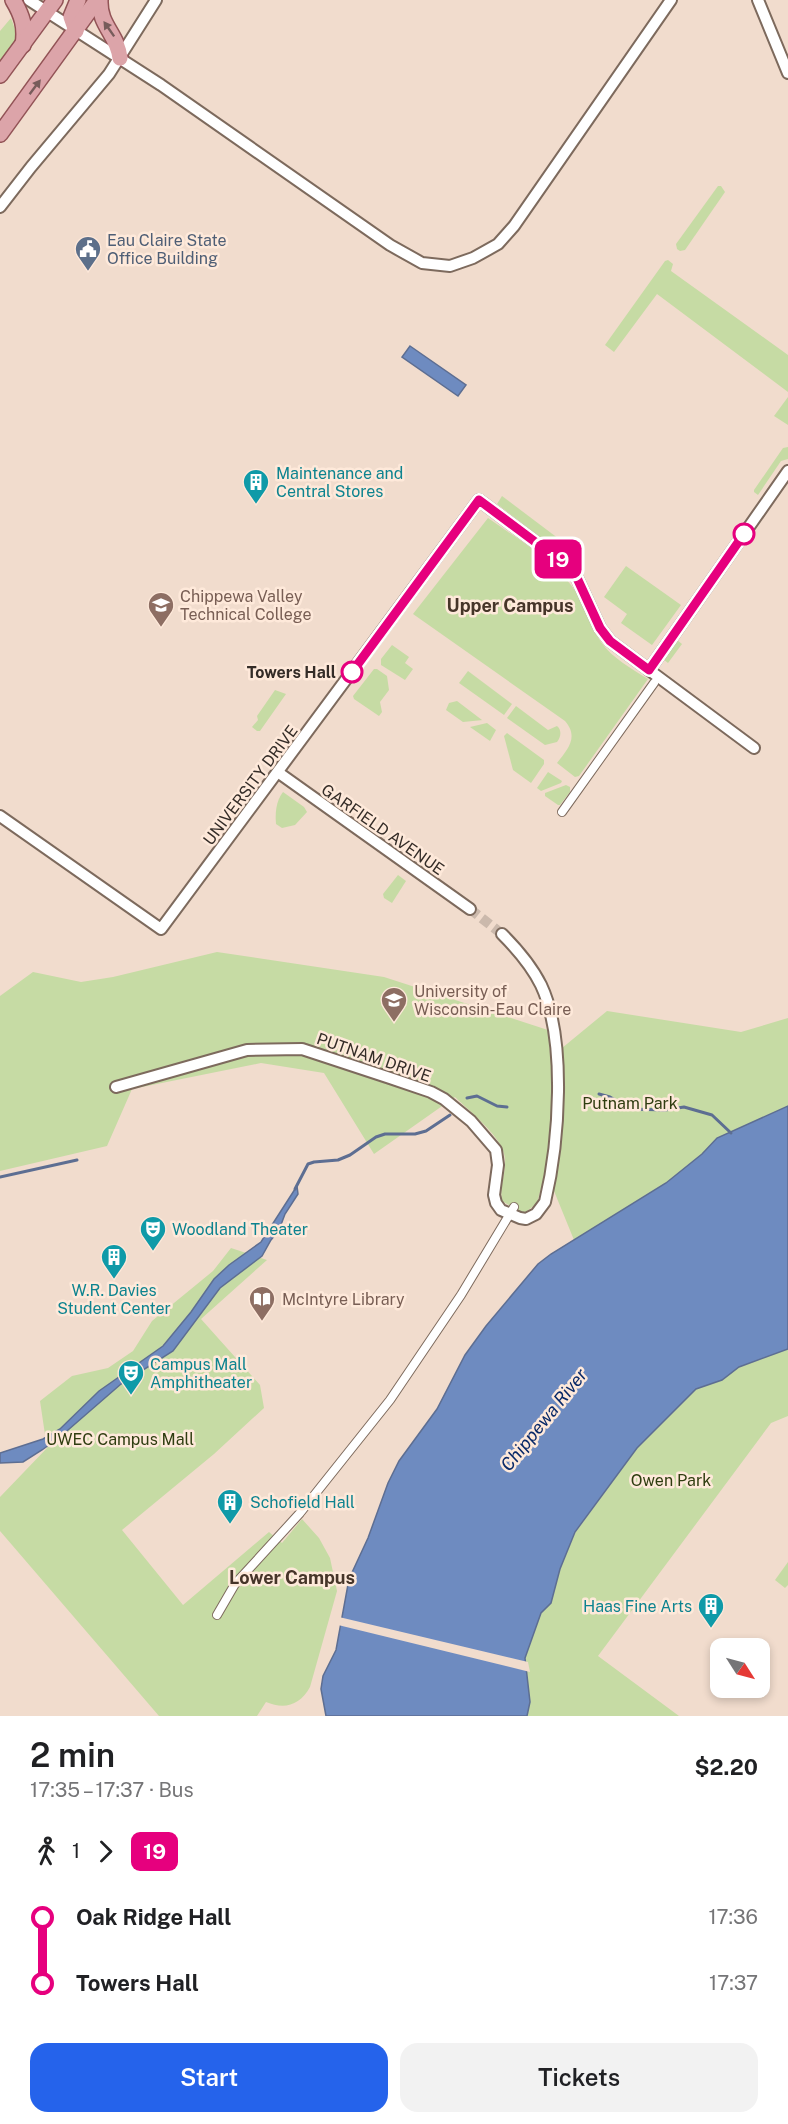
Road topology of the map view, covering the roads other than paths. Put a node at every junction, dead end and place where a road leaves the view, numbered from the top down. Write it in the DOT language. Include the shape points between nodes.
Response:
graph roads {
  1 [pos="13,0"];
  2 [pos="29,0"];
  3 [pos="78,0"];
  4 [pos="99,0"];
  5 [pos="156,0"];
  6 [pos="671,0"];
  7 [pos="758,0"];
  8 [pos="51,6"];
  9 [pos="76,31"];
  10 [pos="23,45"];
  11 [pos="120,58"];
  12 [pos="788,73"];
  13 [pos="0,75"];
  14 [pos="0,134"];
  15 [pos="0,207"];
  16 [pos="788,471"];
  17 [pos="649,670"];
  18 [pos="654,683"];
  19 [pos="754,747"];
  20 [pos="279,773"];
  21 [pos="562,812"];
  22 [pos="0,816"];
  23 [pos="470,909"];
  24 [pos="502,934"];
  25 [pos="116,1087"];
  26 [pos="512,1211"];
  27 [pos="217,1615"];
  1 -- 10 [label="main road" via="24,21"];
  2 -- 8 [label="street"];
  3 -- 9 [label="main road" via="70,17"];
  4 -- 9 [label="main road"];
  11 -- 4 [label="main road, one-way" via="116,40 101,18"];
  5 -- 11 [label="street"];
  6 -- 11 [label="street" via="514,226 498,244 450,266 422,263 390,245"];
  7 -- 12 [label="street"];
  8 -- 9 [label="street"];
  8 -- 10 [label="main road"];
  9 -- 11 [label="street"];
  14 -- 9 [label="main road, one-way"];
  10 -- 13 [label="main road"];
  11 -- 15 [label="street"];
  16 -- 17 [label="street"];
  17 -- 19 [label="street"];
  17 -- 20 [label="street, UNIVERSITY DRIVE" via="610,641 577,578 567,567 479,500"];
  18 -- 21 [label="street"];
  20 -- 22 [label="street, UNIVERSITY DRIVE" via="162,929"];
  20 -- 23 [label="street, GARFIELD AVENUE"];
  24 -- 26 [label="street" via="525,959 540,984 552,1018 556,1064 558,1123 544,1202 530,1217 520,1218"];
  25 -- 26 [label="street, PUTNAM DRIVE" via="247,1050 302,1049 322,1055 431,1092 456,1108 496,1150 496,1203 501,1210"];
  26 -- 27 [label="street" via="461,1295 384,1408 300,1513 235,1584"];
}
